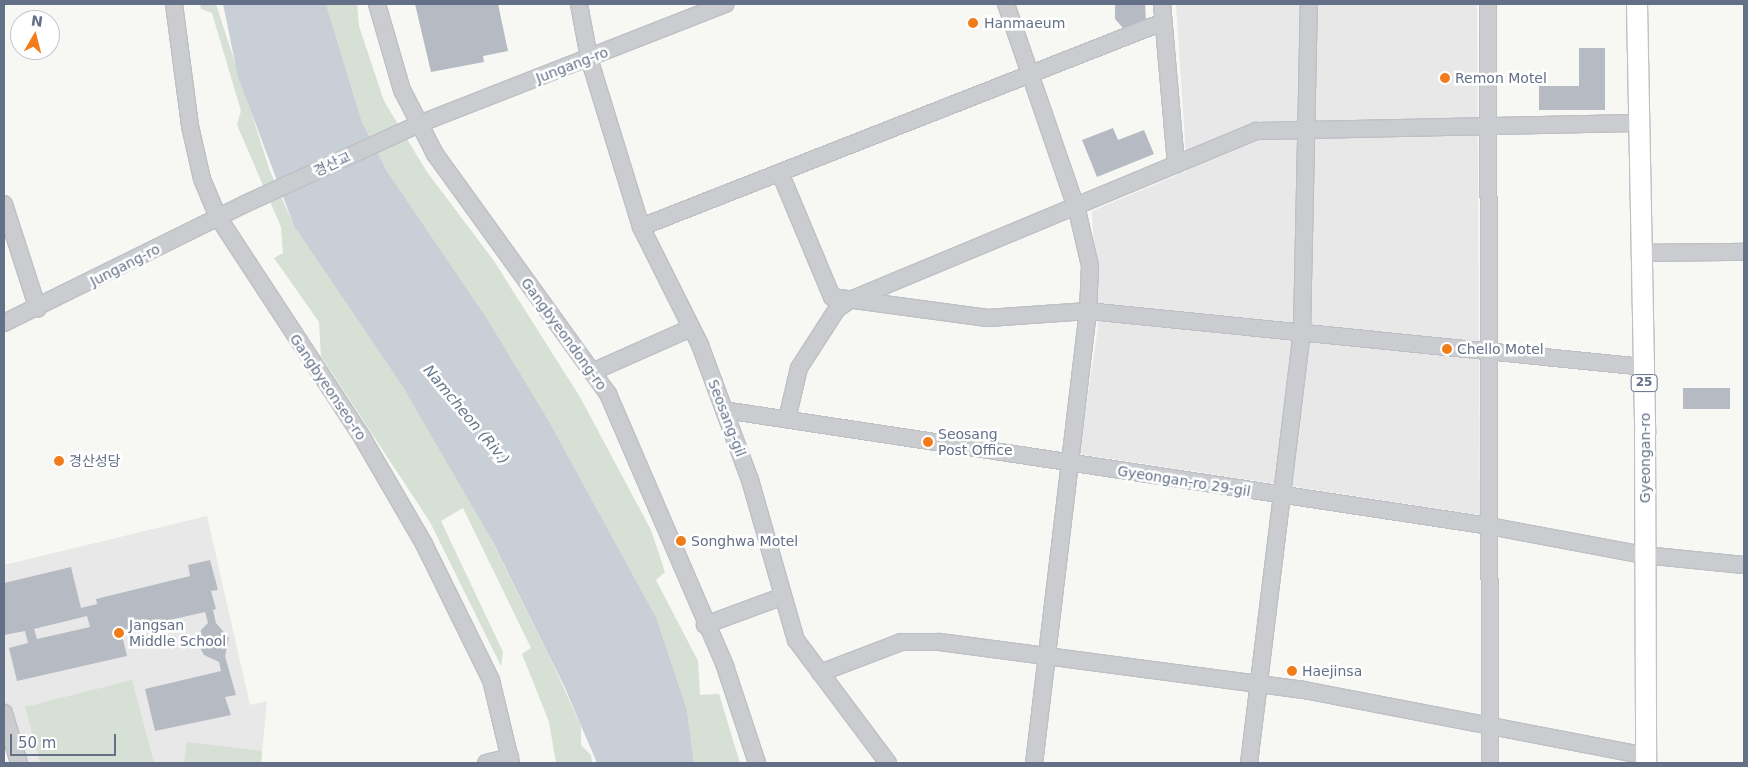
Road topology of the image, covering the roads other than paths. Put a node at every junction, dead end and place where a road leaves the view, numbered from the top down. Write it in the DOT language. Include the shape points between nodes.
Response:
graph roads {
  1 [pos="174,4"];
  2 [pos="377,4"];
  3 [pos="579,4"];
  4 [pos="725,4"];
  5 [pos="1006,4"];
  6 [pos="1162,4"];
  7 [pos="1309,4"];
  8 [pos="1488,4"];
  9 [pos="1637,4"];
  10 [pos="1163,22"];
  11 [pos="589,58"];
  12 [pos="1030,74"];
  13 [pos="1638,123"];
  14 [pos="419,124"];
  15 [pos="1488,126"];
  16 [pos="1306,129"];
  17 [pos="1176,164"];
  18 [pos="781,175"];
  19 [pos="4,204"];
  20 [pos="245,204"];
  21 [pos="1076,206"];
  22 [pos="218,217"];
  23 [pos="641,228"];
  24 [pos="1744,252"];
  25 [pos="1641,253"];
  26 [pos="850,300"];
  27 [pos="38,309"];
  28 [pos="1088,311"];
  29 [pos="4,323"];
  30 [pos="691,328"];
  31 [pos="1302,331"];
  32 [pos="1489,350"];
  33 [pos="1644,367"];
  34 [pos="592,372"];
  35 [pos="724,410"];
  36 [pos="787,419"];
  37 [pos="1068,462"];
  38 [pos="1282,496"];
  39 [pos="1489,526"];
  40 [pos="1644,555"];
  41 [pos="1744,566"];
  42 [pos="781,597"];
  43 [pos="705,625"];
  44 [pos="1045,656"];
  45 [pos="820,673"];
  46 [pos="1258,684"];
  47 [pos="4,713"];
  48 [pos="1490,726"];
  49 [pos="511,760"];
  50 [pos="1646,760"];
  51 [pos="19,763"];
  52 [pos="486,763"];
  53 [pos="756,763"];
  54 [pos="888,763"];
  55 [pos="1034,763"];
  56 [pos="1249,763"];
  57 [pos="1490,763"];
  1 -- 22 [label="street, Gangbyeonseo-ro" via="190,126 202,179"];
  2 -- 14 [label="street, Gangbyeondong-ro" via="399,81"];
  3 -- 11 [label="street, Seosang-gil"];
  4 -- 11 [label="street, Jungang-ro"];
  5 -- 12 [label="street"];
  6 -- 10 [label="street"];
  7 -- 16 [label="street"];
  8 -- 15 [label="street"];
  9 -- 13 [label="main road, Gyeongan-ro / 25"];
  10 -- 12 [label="street"];
  10 -- 17 [label="street"];
  11 -- 14 [label="street, Jungang-ro"];
  11 -- 23 [label="street, Seosang-gil"];
  12 -- 18 [label="street"];
  12 -- 21 [label="street"];
  13 -- 15 [label="street"];
  13 -- 25 [label="main road, Gyeongan-ro / 25"];
  14 -- 20 [label="street, 경산교"];
  14 -- 34 [label="street, Gangbyeondong-ro" via="472,207"];
  15 -- 16 [label="street"];
  15 -- 32 [label="street"];
  16 -- 17 [label="street" via="1256,131"];
  16 -- 31 [label="street"];
  17 -- 21 [label="street"];
  18 -- 23 [label="street"];
  18 -- 26 [label="street" via="832,297"];
  19 -- 27 [label="street"];
  20 -- 22 [label="street, Jungang-ro"];
  21 -- 26 [label="street"];
  21 -- 28 [label="street" via="1090,266"];
  22 -- 27 [label="street, Jungang-ro"];
  22 -- 49 [label="street, Gangbyeonseo-ro" via="396,492 491,680"];
  23 -- 30 [label="street, Seosang-gil"];
  24 -- 25 [label="street"];
  25 -- 33 [label="main road, Gyeongan-ro / 25"];
  26 -- 28 [label="street" via="988,318"];
  26 -- 36 [label="street" via="837,309 799,368"];
  27 -- 29 [label="street, Jungang-ro"];
  28 -- 31 [label="street"];
  28 -- 37 [label="street"];
  30 -- 34 [label="street"];
  30 -- 35 [label="street, Seosang-gil"];
  31 -- 32 [label="street"];
  31 -- 38 [label="street"];
  32 -- 33 [label="street"];
  32 -- 39 [label="street"];
  33 -- 40 [label="main road, Gyeongan-ro / 25"];
  34 -- 43 [label="street, Gangbyeondong-ro" via="608,394"];
  35 -- 36 [label="street, Gyeongan-ro 29-gil"];
  35 -- 42 [label="street, Seosang-gil" via="750,480"];
  36 -- 37 [label="street, Gyeongan-ro 29-gil"];
  37 -- 38 [label="street, Gyeongan-ro 29-gil"];
  37 -- 44 [label="street"];
  38 -- 39 [label="street, Gyeongan-ro 29-gil"];
  38 -- 46 [label="street"];
  39 -- 40 [label="street, Gyeongan-ro 29-gil"];
  39 -- 48 [label="street"];
  40 -- 41 [label="street, Gyeongan-ro 29-gil"];
  40 -- 50 [label="main road, Gyeongan-ro / 25"];
  42 -- 43 [label="street"];
  42 -- 45 [label="street, Seosang-gil" via="796,640"];
  43 -- 53 [label="street, Gangbyeondong-ro" via="746,723"];
  44 -- 45 [label="street" via="940,642 901,642"];
  44 -- 46 [label="street"];
  44 -- 55 [label="street"];
  45 -- 54 [label="street, Seosang-gil"];
  46 -- 48 [label="street"];
  46 -- 56 [label="street"];
  47 -- 51 [label="street"];
  48 -- 50 [label="street"];
  48 -- 57 [label="street"];
  49 -- 52 [label="street"];
}
